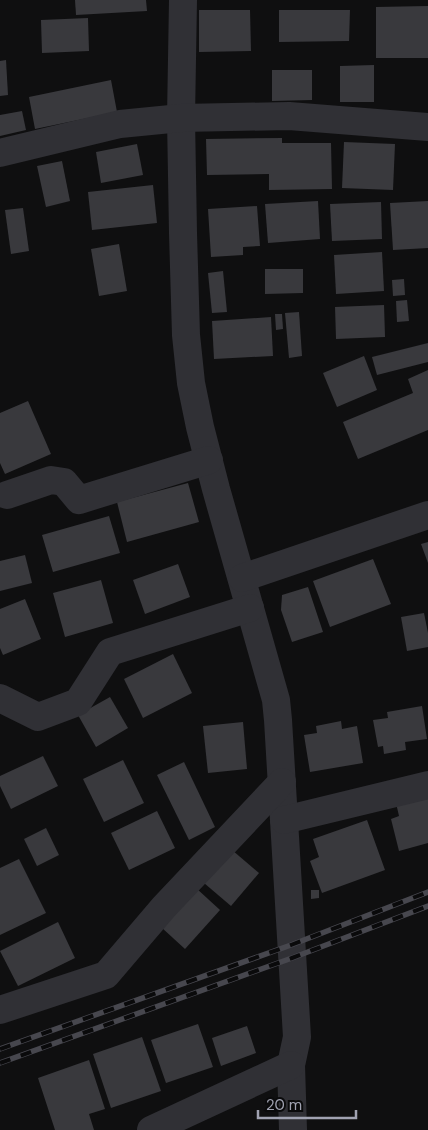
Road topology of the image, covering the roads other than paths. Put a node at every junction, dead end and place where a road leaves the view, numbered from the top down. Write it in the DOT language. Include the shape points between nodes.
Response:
graph roads {
  1 [pos="183,0"];
  2 [pos="181,118"];
  3 [pos="428,127"];
  4 [pos="0,152"];
  5 [pos="209,460"];
  6 [pos="7,495"];
  7 [pos="428,515"];
  8 [pos="242,578"];
  9 [pos="250,608"];
  10 [pos="0,698"];
  11 [pos="282,782"];
  12 [pos="428,785"];
  13 [pos="284,820"];
  14 [pos="0,1010"];
  15 [pos="291,1065"];
  16 [pos="151,1130"];
  17 [pos="293,1130"];
  1 -- 2 [label="street"];
  2 -- 3 [label="street" via="289,116"];
  2 -- 4 [label="street" via="120,124"];
  2 -- 5 [label="street" via="186,335 191,384"];
  5 -- 6 [label="street" via="79,500 64,482 51,480"];
  5 -- 8 [label="street"];
  7 -- 8 [label="street"];
  8 -- 9 [label="street"];
  9 -- 10 [label="street" via="110,652 78,702 38,717"];
  9 -- 11 [label="street" via="276,700"];
  11 -- 13 [label="street"];
  11 -- 14 [label="street" via="164,907 106,975"];
  12 -- 13 [label="street"];
  13 -- 15 [label="street" via="297,1037"];
  15 -- 16 [label="street"];
  15 -- 17 [label="street"];
}
